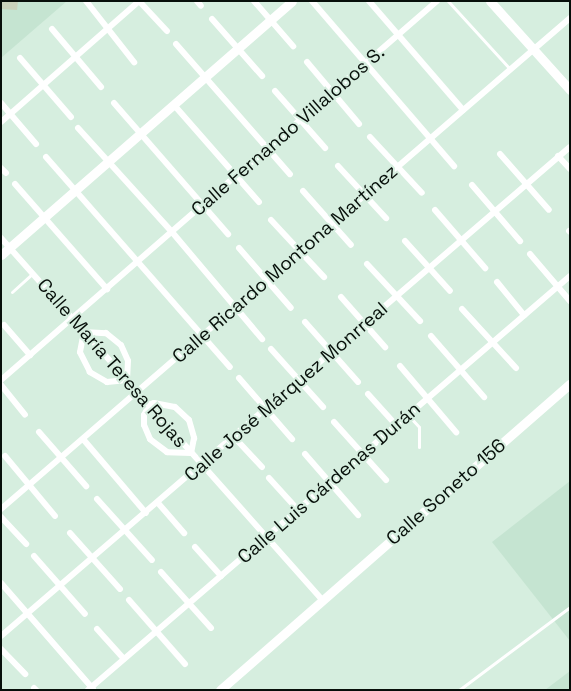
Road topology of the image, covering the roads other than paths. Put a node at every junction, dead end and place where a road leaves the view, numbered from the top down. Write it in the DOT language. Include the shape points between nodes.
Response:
graph roads {
  1 [pos="86,1"];
  2 [pos="139,1"];
  3 [pos="254,1"];
  4 [pos="292,1"];
  5 [pos="312,1"];
  6 [pos="369,1"];
  7 [pos="437,1"];
  8 [pos="448,1"];
  9 [pos="490,1"];
  10 [pos="429,4"];
  11 [pos="212,18"];
  12 [pos="570,18"];
  13 [pos="271,20"];
  14 [pos="109,27"];
  15 [pos="52,29"];
  16 [pos="167,31"];
  17 [pos="399,35"];
  18 [pos="176,44"];
  19 [pos="294,46"];
  20 [pos="238,48"];
  21 [pos="534,49"];
  22 [pos="76,56"];
  23 [pos="20,58"];
  24 [pos="134,62"];
  25 [pos="307,62"];
  26 [pos="367,63"];
  27 [pos="510,69"];
  28 [pos="262,76"];
  29 [pos="205,77"];
  30 [pos="42,86"];
  31 [pos="101,88"];
  32 [pos="570,90"];
  33 [pos="275,91"];
  34 [pos="333,93"];
  35 [pos="1,103"];
  36 [pos="114,103"];
  37 [pos="174,105"];
  38 [pos="463,110"];
  39 [pos="10,114"];
  40 [pos="71,117"];
  41 [pos="300,121"];
  42 [pos="1,122"];
  43 [pos="359,124"];
  44 [pos="78,128"];
  45 [pos="142,133"];
  46 [pos="370,137"];
  47 [pos="430,138"];
  48 [pos="36,144"];
  49 [pos="570,147"];
  50 [pos="325,148"];
  51 [pos="268,149"];
  52 [pos="500,154"];
  53 [pos="558,156"];
  54 [pos="46,157"];
  55 [pos="109,161"];
  56 [pos="338,166"];
  57 [pos="454,166"];
  58 [pos="397,167"];
  59 [pos="570,169"];
  60 [pos="290,174"];
  61 [pos="238,175"];
  62 [pos="15,184"];
  63 [pos="472,185"];
  64 [pos="525,185"];
  65 [pos="76,189"];
  66 [pos="303,190"];
  67 [pos="422,193"];
  68 [pos="365,194"];
  69 [pos="259,202"];
  70 [pos="203,206"];
  71 [pos="435,210"];
  72 [pos="549,210"];
  73 [pos="494,212"];
  74 [pos="44,217"];
  75 [pos="386,218"];
  76 [pos="271,220"];
  77 [pos="332,223"];
  78 [pos="172,232"];
  79 [pos="228,234"];
  80 [pos="1,238"];
  81 [pos="462,240"];
  82 [pos="405,241"];
  83 [pos="520,241"];
  84 [pos="351,245"];
  85 [pos="10,248"];
  86 [pos="239,248"];
  87 [pos="300,251"];
  88 [pos="530,254"];
  89 [pos="1,255"];
  90 [pos="139,261"];
  91 [pos="367,264"];
  92 [pos="430,268"];
  93 [pos="485,268"];
  94 [pos="33,273"];
  95 [pos="570,276"];
  96 [pos="324,277"];
  97 [pos="266,280"];
  98 [pos="497,282"];
  99 [pos="557,287"];
  100 [pos="107,289"];
  101 [pos="450,291"];
  102 [pos="12,292"];
  103 [pos="397,296"];
  104 [pos="341,297"];
  105 [pos="570,301"];
  106 [pos="236,306"];
  107 [pos="291,308"];
  108 [pos="462,309"];
  109 [pos="524,315"];
  110 [pos="74,319"];
  111 [pos="420,321"];
  112 [pos="305,322"];
  113 [pos="4,325"];
  114 [pos="364,325"];
  115 [pos="84,332"];
  116 [pos="204,334"];
  117 [pos="431,336"];
  118 [pos="262,339"];
  119 [pos="493,342"];
  120 [pos="385,347"];
  121 [pos="271,349"];
  122 [pos="331,354"];
  123 [pos="30,355"];
  124 [pos="400,366"];
  125 [pos="230,367"];
  126 [pos="516,368"];
  127 [pos="461,370"];
  128 [pos="239,378"];
  129 [pos="1,380"];
  130 [pos="127,380"];
  131 [pos="300,380"];
  132 [pos="358,382"];
  133 [pos="570,384"];
  134 [pos="1,385"];
  135 [pos="137,392"];
  136 [pos="368,394"];
  137 [pos="484,397"];
  138 [pos="428,398"];
  139 [pos="149,405"];
  140 [pos="323,407"];
  141 [pos="267,409"];
  142 [pos="25,415"];
  143 [pos="408,415"];
  144 [pos="334,422"];
  145 [pos="396,425"];
  146 [pos="40,432"];
  147 [pos="456,432"];
  148 [pos="234,437"];
  149 [pos="83,439"];
  150 [pos="292,439"];
  151 [pos="419,447"];
  152 [pos="191,453"];
  153 [pos="364,453"];
  154 [pos="305,454"];
  155 [pos="5,456"];
  156 [pos="61,457"];
  157 [pos="201,466"];
  158 [pos="262,468"];
  159 [pos="269,478"];
  160 [pos="386,480"];
  161 [pos="330,482"];
  162 [pos="30,484"];
  163 [pos="86,486"];
  164 [pos="97,499"];
  165 [pos="158,503"];
  166 [pos="1,509"];
  167 [pos="298,510"];
  168 [pos="146,513"];
  169 [pos="358,515"];
  170 [pos="55,516"];
  171 [pos="1,517"];
  172 [pos="125,531"];
  173 [pos="184,532"];
  174 [pos="70,533"];
  175 [pos="264,538"];
  176 [pos="26,544"];
  177 [pos="195,547"];
  178 [pos="34,556"];
  179 [pos="92,560"];
  180 [pos="152,560"];
  181 [pos="161,572"];
  182 [pos="221,576"];
  183 [pos="1,583"];
  184 [pos="59,587"];
  185 [pos="120,589"];
  186 [pos="130,600"];
  187 [pos="322,600"];
  188 [pos="189,603"];
  189 [pos="570,606"];
  190 [pos="85,614"];
  191 [pos="27,615"];
  192 [pos="211,628"];
  193 [pos="97,629"];
  194 [pos="156,631"];
  195 [pos="1,636"];
  196 [pos="1,649"];
  197 [pos="124,659"];
  198 [pos="186,664"];
  199 [pos="24,674"];
  200 [pos="91,689"];
  201 [pos="220,690"];
  202 [pos="459,690"];
  1 -- 14 [label="street"];
  2 -- 14 [label="street"];
  2 -- 16 [label="street"];
  3 -- 13 [label="street"];
  4 -- 13 [label="street"];
  5 -- 26 [label="street"];
  6 -- 17 [label="street"];
  7 -- 10 [label="street, Calle Fernando Villalobos S."];
  8 -- 27 [label="lane"];
  9 -- 21 [label="street"];
  10 -- 17 [label="street, Calle Fernando Villalobos S."];
  11 -- 20 [label="street"];
  12 -- 21 [label="street, Calle Ricardo Montona Martínez"];
  13 -- 19 [label="street"];
  13 -- 20 [label="street"];
  14 -- 22 [label="street"];
  14 -- 24 [label="street"];
  15 -- 22 [label="street"];
  17 -- 26 [label="street, Calle Fernando Villalobos S."];
  17 -- 38 [label="street"];
  18 -- 29 [label="street"];
  20 -- 28 [label="street"];
  20 -- 29 [label="street"];
  21 -- 27 [label="street, Calle Ricardo Montona Martínez"];
  21 -- 32 [label="street"];
  22 -- 30 [label="street"];
  22 -- 31 [label="street"];
  23 -- 30 [label="street"];
  25 -- 34 [label="street"];
  26 -- 34 [label="street, Calle Fernando Villalobos S."];
  26 -- 47 [label="street"];
  27 -- 38 [label="street, Calle Ricardo Montona Martínez"];
  29 -- 37 [label="street"];
  29 -- 51 [label="street"];
  30 -- 39 [label="street"];
  30 -- 40 [label="street"];
  33 -- 41 [label="street"];
  34 -- 41 [label="street, Calle Fernando Villalobos S."];
  34 -- 43 [label="street"];
  35 -- 39 [label="street"];
  36 -- 45 [label="street"];
  37 -- 45 [label="street"];
  37 -- 61 [label="street"];
  38 -- 47 [label="street, Calle Ricardo Montona Martínez"];
  39 -- 42 [label="street"];
  39 -- 48 [label="street"];
  41 -- 50 [label="street"];
  41 -- 51 [label="street, Calle Fernando Villalobos S."];
  44 -- 55 [label="street"];
  45 -- 55 [label="street"];
  45 -- 70 [label="street"];
  46 -- 58 [label="street"];
  47 -- 57 [label="street"];
  47 -- 58 [label="street, Calle Ricardo Montona Martínez"];
  49 -- 53 [label="street, Calle José Márquez Monrreal"];
  51 -- 60 [label="street"];
  51 -- 61 [label="street, Calle Fernando Villalobos S."];
  52 -- 64 [label="street"];
  53 -- 59 [label="street"];
  53 -- 64 [label="street, Calle José Márquez Monrreal"];
  54 -- 65 [label="street"];
  55 -- 65 [label="street"];
  55 -- 78 [label="street"];
  56 -- 68 [label="street"];
  58 -- 67 [label="street"];
  58 -- 68 [label="street, Calle Ricardo Montona Martínez"];
  61 -- 69 [label="street"];
  61 -- 70 [label="street, Calle Fernando Villalobos S."];
  62 -- 74 [label="street"];
  63 -- 73 [label="street"];
  64 -- 72 [label="street"];
  64 -- 73 [label="street, Calle José Márquez Monrreal"];
  65 -- 74 [label="street"];
  65 -- 90 [label="street"];
  66 -- 77 [label="street"];
  68 -- 75 [label="street"];
  68 -- 77 [label="street, Calle Ricardo Montona Martínez"];
  70 -- 78 [label="street, Calle Fernando Villalobos S."];
  70 -- 79 [label="street"];
  71 -- 81 [label="street"];
  73 -- 81 [label="street, Calle José Márquez Monrreal"];
  73 -- 83 [label="street"];
  74 -- 85 [label="street"];
  74 -- 100 [label="street"];
  76 -- 87 [label="street"];
  77 -- 84 [label="street"];
  77 -- 87 [label="street, Calle Ricardo Montona Martínez"];
  78 -- 90 [label="street, Calle Fernando Villalobos S."];
  78 -- 106 [label="street"];
  80 -- 85 [label="street, Calle María Teresa Rojas"];
  81 -- 92 [label="street, Calle José Márquez Monrreal"];
  81 -- 93 [label="street"];
  82 -- 92 [label="street"];
  85 -- 89 [label="street"];
  85 -- 94 [label="street, Calle María Teresa Rojas"];
  86 -- 97 [label="street"];
  87 -- 96 [label="street"];
  87 -- 97 [label="street, Calle Ricardo Montona Martínez"];
  88 -- 99 [label="street"];
  90 -- 100 [label="street, Calle Fernando Villalobos S."];
  90 -- 116 [label="street"];
  91 -- 103 [label="street"];
  92 -- 101 [label="street"];
  92 -- 103 [label="street, Calle José Márquez Monrreal"];
  94 -- 102 [label="lane"];
  94 -- 110 [label="street, Calle María Teresa Rojas"];
  95 -- 99 [label="street, Calle Luis Cárdenas Durán"];
  97 -- 106 [label="street, Calle Ricardo Montona Martínez"];
  97 -- 107 [label="street"];
  98 -- 109 [label="street"];
  99 -- 105 [label="street"];
  99 -- 109 [label="street, Calle Luis Cárdenas Durán"];
  100 -- 110 [label="street, Calle Fernando Villalobos S."];
  103 -- 111 [label="street"];
  103 -- 114 [label="street, Calle José Márquez Monrreal"];
  104 -- 114 [label="street"];
  106 -- 116 [label="street, Calle Ricardo Montona Martínez"];
  106 -- 118 [label="street"];
  108 -- 119 [label="street"];
  109 -- 119 [label="street, Calle Luis Cárdenas Durán"];
  110 -- 115 [label="street, Calle María Teresa Rojas"];
  110 -- 123 [label="street, Calle Fernando Villalobos S."];
  112 -- 122 [label="street"];
  113 -- 123 [label="street"];
  114 -- 120 [label="street"];
  114 -- 122 [label="street, Calle José Márquez Monrreal"];
  115 -- 130 [label="street, Calle María Teresa Rojas"];
  115 -- 130 [label="street" via="106,333 121,345 128,361"];
  115 -- 130 [label="street" via="80,352 90,372 107,382"];
  116 -- 125 [label="street"];
  116 -- 135 [label="street, Calle Ricardo Montona Martínez"];
  117 -- 127 [label="street"];
  119 -- 126 [label="street"];
  119 -- 127 [label="street, Calle Luis Cárdenas Durán"];
  121 -- 131 [label="street"];
  122 -- 131 [label="street, Calle José Márquez Monrreal"];
  122 -- 132 [label="street"];
  123 -- 129 [label="street, Calle Fernando Villalobos S."];
  124 -- 138 [label="street"];
  127 -- 137 [label="street"];
  127 -- 138 [label="street, Calle Luis Cárdenas Durán"];
  128 -- 141 [label="street"];
  130 -- 135 [label="street, Calle María Teresa Rojas"];
  131 -- 140 [label="street"];
  131 -- 141 [label="street, Calle José Márquez Monrreal"];
  133 -- 187 [label="street, Calle Soneto 156"];
  134 -- 142 [label="street"];
  135 -- 139 [label="street, Calle María Teresa Rojas"];
  135 -- 149 [label="street, Calle Ricardo Montona Martínez"];
  136 -- 145 [label="street"];
  138 -- 143 [label="street, Calle Luis Cárdenas Durán"];
  138 -- 147 [label="street"];
  139 -- 152 [label="street, Calle María Teresa Rojas"];
  139 -- 152 [label="street" via="165,404 184,414 194,438"];
  139 -- 152 [label="street" via="144,425 152,442 167,452"];
  141 -- 148 [label="street, Calle José Márquez Monrreal"];
  141 -- 150 [label="street"];
  143 -- 145 [label="street, Calle Luis Cárdenas Durán"];
  143 -- 151 [label="lane" via="419,428"];
  144 -- 153 [label="street"];
  145 -- 153 [label="street, Calle Luis Cárdenas Durán"];
  146 -- 156 [label="street"];
  148 -- 157 [label="street, Calle José Márquez Monrreal"];
  148 -- 158 [label="street"];
  149 -- 156 [label="street, Calle Ricardo Montona Martínez"];
  149 -- 168 [label="street"];
  152 -- 157 [label="street, Calle María Teresa Rojas"];
  153 -- 160 [label="street"];
  153 -- 161 [label="street, Calle Luis Cárdenas Durán"];
  154 -- 161 [label="street"];
  155 -- 162 [label="street"];
  156 -- 162 [label="street, Calle Ricardo Montona Martínez"];
  156 -- 163 [label="street"];
  157 -- 165 [label="street, Calle José Márquez Monrreal"];
  157 -- 175 [label="street, Calle María Teresa Rojas"];
  159 -- 167 [label="street"];
  161 -- 167 [label="street, Calle Luis Cárdenas Durán"];
  161 -- 169 [label="street"];
  162 -- 166 [label="street, Calle Ricardo Montona Martínez"];
  162 -- 170 [label="street"];
  164 -- 172 [label="street"];
  165 -- 168 [label="street, Calle José Márquez Monrreal"];
  165 -- 173 [label="street"];
  167 -- 175 [label="street, Calle Luis Cárdenas Durán"];
  168 -- 172 [label="street, Calle José Márquez Monrreal"];
  171 -- 176 [label="street"];
  172 -- 179 [label="street, Calle José Márquez Monrreal"];
  172 -- 180 [label="street"];
  174 -- 179 [label="street"];
  175 -- 182 [label="street, Calle Luis Cárdenas Durán"];
  175 -- 187 [label="street, Calle María Teresa Rojas"];
  177 -- 182 [label="street"];
  178 -- 184 [label="street"];
  179 -- 184 [label="street, Calle José Márquez Monrreal"];
  179 -- 185 [label="street"];
  181 -- 188 [label="street"];
  182 -- 188 [label="street, Calle Luis Cárdenas Durán"];
  183 -- 191 [label="street"];
  184 -- 190 [label="street"];
  184 -- 191 [label="street, Calle José Márquez Monrreal"];
  186 -- 194 [label="street"];
  187 -- 201 [label="street, Calle Soneto 156"];
  188 -- 192 [label="street"];
  188 -- 194 [label="street, Calle Luis Cárdenas Durán"];
  189 -- 202 [label="lane"];
  191 -- 195 [label="street, Calle José Márquez Monrreal"];
  191 -- 200 [label="street"];
  193 -- 197 [label="street"];
  194 -- 197 [label="street, Calle Luis Cárdenas Durán"];
  194 -- 198 [label="street"];
  196 -- 199 [label="street"];
  197 -- 200 [label="street, Calle Luis Cárdenas Durán"];
}
